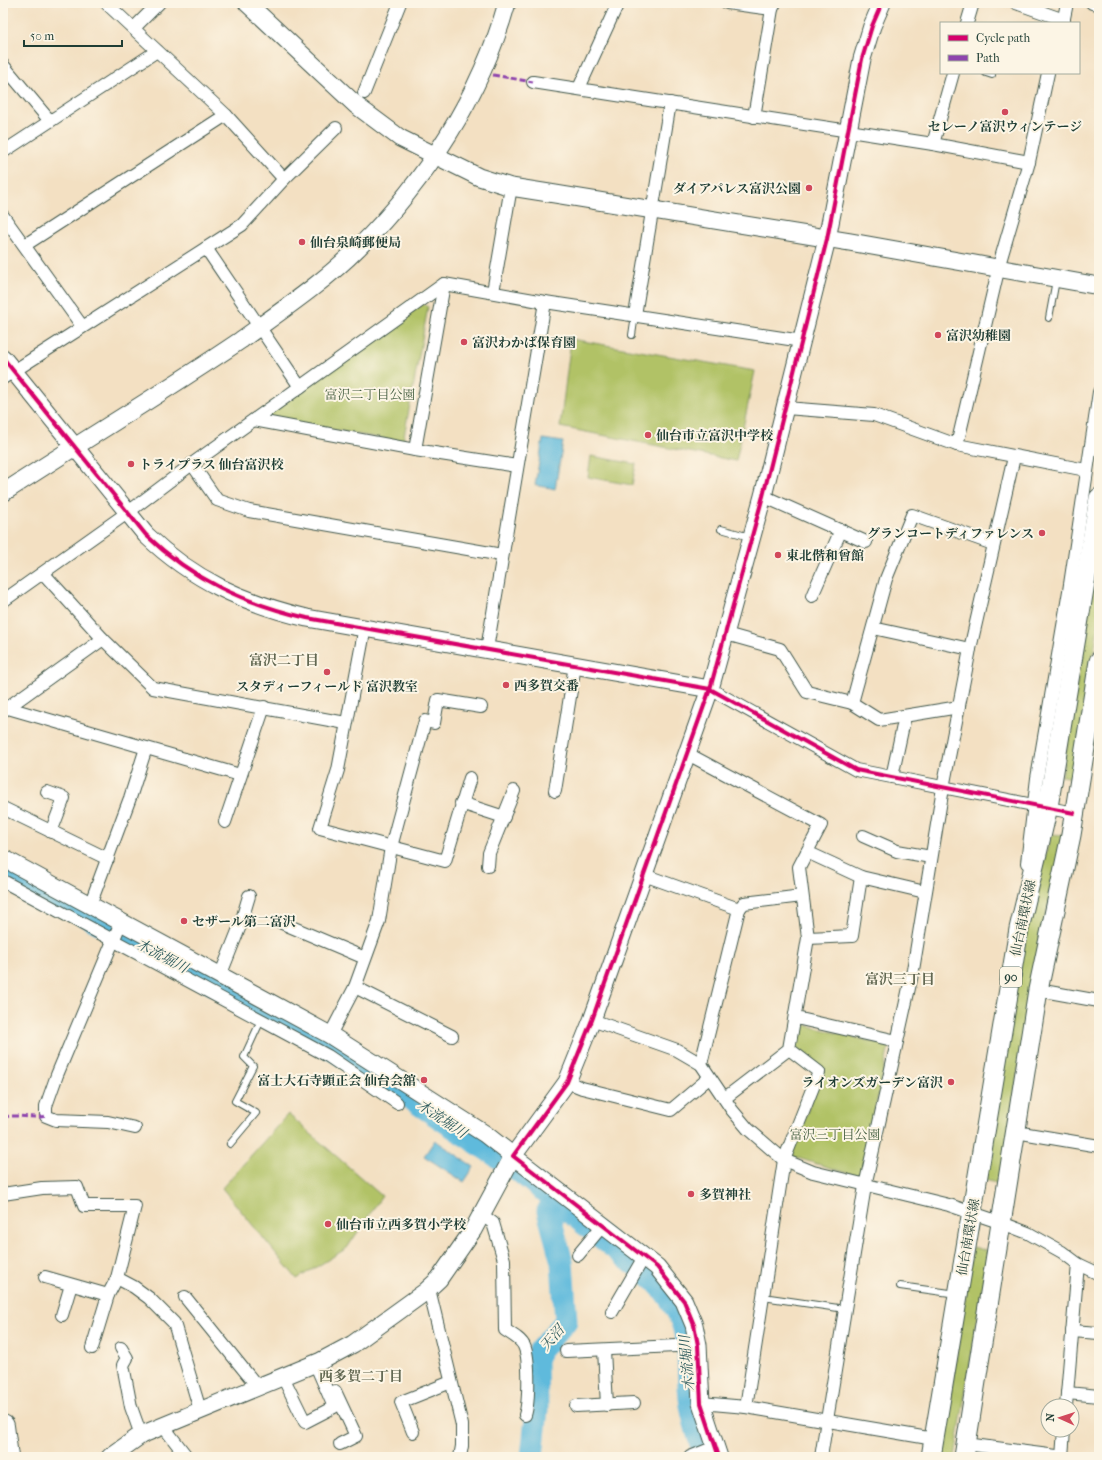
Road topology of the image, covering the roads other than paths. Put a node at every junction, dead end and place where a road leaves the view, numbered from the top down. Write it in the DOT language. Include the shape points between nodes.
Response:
graph roads {
  1 [pos="106,3"];
  2 [pos="159,3"];
  3 [pos="247,3"];
  4 [pos="507,3"];
  5 [pos="618,3"];
  6 [pos="727,3"];
  7 [pos="882,3"];
  8 [pos="973,3"];
  9 [pos="1016,3"];
  10 [pos="1067,3"];
  11 [pos="1092,3"];
  12 [pos="1099,4"];
  13 [pos="395,6"];
  14 [pos="773,6"];
  15 [pos="1063,21"];
  16 [pos="967,22"];
  17 [pos="134,28"];
  18 [pos="157,51"];
  19 [pos="3,65"];
  20 [pos="953,74"];
  21 [pos="1048,74"];
  22 [pos="533,82"];
  23 [pos="579,88"];
  24 [pos="364,93"];
  25 [pos="670,103"];
  26 [pos="226,115"];
  27 [pos="754,118"];
  28 [pos="50,121"];
  29 [pos="336,128"];
  30 [pos="847,132"];
  31 [pos="933,144"];
  32 [pos="3,152"];
  33 [pos="435,156"];
  34 [pos="1029,162"];
  35 [pos="284,179"];
  36 [pos="511,187"];
  37 [pos="652,210"];
  38 [pos="3,216"];
  39 [pos="827,239"];
  40 [pos="25,245"];
  41 [pos="206,248"];
  42 [pos="998,268"];
  43 [pos="1057,278"];
  44 [pos="444,284"];
  45 [pos="1099,286"];
  46 [pos="493,292"];
  47 [pos="545,302"];
  48 [pos="636,315"];
  49 [pos="1049,318"];
  50 [pos="82,326"];
  51 [pos="259,327"];
  52 [pos="632,336"];
  53 [pos="802,341"];
  54 [pos="3,358"];
  55 [pos="8,375"];
  56 [pos="300,386"];
  57 [pos="1099,392"];
  58 [pos="786,408"];
  59 [pos="254,420"];
  60 [pos="957,445"];
  61 [pos="74,447"];
  62 [pos="415,450"];
  63 [pos="1014,457"];
  64 [pos="192,464"];
  65 [pos="517,466"];
  66 [pos="1086,470"];
  67 [pos="3,493"];
  68 [pos="763,496"];
  69 [pos="1099,498"];
  70 [pos="127,513"];
  71 [pos="721,529"];
  72 [pos="842,530"];
  73 [pos="752,537"];
  74 [pos="866,542"];
  75 [pos="993,544"];
  76 [pos="502,555"];
  77 [pos="43,572"];
  78 [pos="812,596"];
  79 [pos="3,601"];
  80 [pos="365,627"];
  81 [pos="873,628"];
  82 [pos="726,634"];
  83 [pos="103,639"];
  84 [pos="488,649"];
  85 [pos="970,649"];
  86 [pos="1099,661"];
  87 [pos="575,665"];
  88 [pos="710,689"];
  89 [pos="852,704"];
  90 [pos="264,707"];
  91 [pos="480,707"];
  92 [pos="960,707"];
  93 [pos="6,709"];
  94 [pos="905,716"];
  95 [pos="346,723"];
  96 [pos="146,748"];
  97 [pos="688,754"];
  98 [pos="240,775"];
  99 [pos="892,777"];
  100 [pos="470,778"];
  101 [pos="943,788"];
  102 [pos="555,791"];
  103 [pos="47,792"];
  104 [pos="514,792"];
  105 [pos="461,803"];
  106 [pos="1041,806"];
  107 [pos="3,808"];
  108 [pos="1074,813"];
  109 [pos="504,818"];
  110 [pos="224,822"];
  111 [pos="51,832"];
  112 [pos="863,836"];
  113 [pos="391,847"];
  114 [pos="807,852"];
  115 [pos="931,857"];
  116 [pos="3,858"];
  117 [pos="108,860"];
  118 [pos="488,866"];
  119 [pos="644,875"];
  120 [pos="861,877"];
  121 [pos="3,881"];
  122 [pos="926,892"];
  123 [pos="249,896"];
  124 [pos="802,896"];
  125 [pos="90,905"];
  126 [pos="739,909"];
  127 [pos="282,923"];
  128 [pos="116,931"];
  129 [pos="808,938"];
  130 [pos="365,958"];
  131 [pos="220,976"];
  132 [pos="355,987"];
  133 [pos="1038,990"];
  134 [pos="1099,1000"];
  135 [pos="265,1012"];
  136 [pos="796,1018"];
  137 [pos="592,1020"];
  138 [pos="330,1035"];
  139 [pos="452,1036"];
  140 [pos="897,1041"];
  141 [pos="789,1049"];
  142 [pos="700,1064"];
  143 [pos="709,1078"];
  144 [pos="567,1082"];
  145 [pos="409,1087"];
  146 [pos="724,1098"];
  147 [pos="135,1128"];
  148 [pos="1016,1132"];
  149 [pos="230,1144"];
  150 [pos="1099,1146"];
  151 [pos="512,1157"];
  152 [pos="784,1160"];
  153 [pos="864,1186"];
  154 [pos="3,1194"];
  155 [pos="481,1214"];
  156 [pos="972,1214"];
  157 [pos="1002,1223"];
  158 [pos="601,1227"];
  159 [pos="578,1255"];
  160 [pos="643,1259"];
  161 [pos="1078,1264"];
  162 [pos="1099,1274"];
  163 [pos="45,1277"];
  164 [pos="117,1278"];
  165 [pos="71,1285"];
  166 [pos="900,1286"];
  167 [pos="429,1289"];
  168 [pos="108,1295"];
  169 [pos="958,1295"];
  170 [pos="185,1297"];
  171 [pos="763,1297"];
  172 [pos="845,1309"];
  173 [pos="612,1312"];
  174 [pos="62,1315"];
  175 [pos="1072,1331"];
  176 [pos="1099,1333"];
  177 [pos="690,1345"];
  178 [pos="92,1348"];
  179 [pos="121,1348"];
  180 [pos="604,1350"];
  181 [pos="566,1351"];
  182 [pos="318,1362"];
  183 [pos="282,1375"];
  184 [pos="451,1382"];
  185 [pos="257,1386"];
  186 [pos="1067,1393"];
  187 [pos="1099,1396"];
  188 [pos="1067,1398"];
  189 [pos="634,1403"];
  190 [pos="701,1403"];
  191 [pos="607,1405"];
  192 [pos="576,1406"];
  193 [pos="746,1407"];
  194 [pos="200,1410"];
  195 [pos="525,1415"];
  196 [pos="827,1421"];
  197 [pos="3,1426"];
  198 [pos="162,1426"];
  199 [pos="413,1432"];
  200 [pos="141,1435"];
  201 [pos="1064,1438"];
  202 [pos="340,1444"];
  203 [pos="932,1448"];
  204 [pos="715,1451"];
  205 [pos="965,1451"];
  206 [pos="694,1456"];
  207 [pos="7,1457"];
  208 [pos="110,1457"];
  209 [pos="187,1457"];
  210 [pos="460,1457"];
  211 [pos="821,1457"];
  212 [pos="1063,1457"];
  1 -- 17 [label="street"];
  2 -- 17 [label="street"];
  3 -- 33 [label="street" via="357,106 400,138"];
  4 -- 33 [label="street" via="473,93"];
  5 -- 23 [label="street"];
  6 -- 14 [label="street"];
  7 -- 30 [label="street" via="862,59"];
  8 -- 16 [label="street"];
  9 -- 15 [label="street"];
  10 -- 15 [label="street"];
  11 -- 12 [label="street"];
  13 -- 24 [label="street"];
  14 -- 27 [label="street"];
  17 -- 18 [label="street"];
  18 -- 26 [label="street"];
  18 -- 28 [label="street"];
  19 -- 28 [label="street"];
  20 -- 31 [label="street"];
  21 -- 34 [label="street"];
  22 -- 23 [label="street"];
  23 -- 25 [label="street"];
  25 -- 27 [label="street"];
  25 -- 37 [label="street"];
  26 -- 35 [label="street"];
  26 -- 40 [label="street"];
  27 -- 30 [label="street"];
  28 -- 32 [label="street"];
  29 -- 35 [label="street"];
  30 -- 31 [label="street"];
  30 -- 39 [label="street"];
  31 -- 34 [label="street"];
  33 -- 36 [label="street" via="480,177"];
  33 -- 51 [label="street" via="411,189 358,248 322,281"];
  34 -- 42 [label="street"];
  35 -- 41 [label="street" via="242,225"];
  36 -- 37 [label="street"];
  36 -- 46 [label="street"];
  37 -- 39 [label="street"];
  37 -- 48 [label="street"];
  38 -- 40 [label="street"];
  39 -- 42 [label="street"];
  39 -- 53 [label="street"];
  40 -- 50 [label="street"];
  41 -- 50 [label="street"];
  41 -- 51 [label="street"];
  42 -- 43 [label="street"];
  42 -- 60 [label="street"];
  43 -- 45 [label="street"];
  43 -- 49 [label="lane"];
  44 -- 46 [label="street"];
  44 -- 56 [label="street"];
  44 -- 62 [label="street"];
  46 -- 47 [label="street"];
  47 -- 48 [label="street"];
  47 -- 65 [label="street"];
  48 -- 52 [label="lane"];
  48 -- 53 [label="street"];
  50 -- 55 [label="street"];
  51 -- 56 [label="street"];
  51 -- 61 [label="street" via="182,380"];
  53 -- 58 [label="street"];
  54 -- 55 [label="street"];
  55 -- 61 [label="street"];
  56 -- 59 [label="street"];
  57 -- 66 [label="street"];
  58 -- 60 [label="street" via="874,415"];
  58 -- 68 [label="street"];
  59 -- 62 [label="street"];
  59 -- 64 [label="street"];
  60 -- 63 [label="street"];
  61 -- 67 [label="street"];
  61 -- 70 [label="street"];
  62 -- 65 [label="street"];
  63 -- 66 [label="street"];
  63 -- 75 [label="street"];
  64 -- 70 [label="street"];
  64 -- 76 [label="street" via="217,500 249,511"];
  65 -- 76 [label="street"];
  66 -- 106 [label="street"];
  68 -- 72 [label="street"];
  68 -- 73 [label="street"];
  69 -- 106 [label="main road, 仙台南環状線 / 90"];
  70 -- 77 [label="street"];
  70 -- 80 [label="street" via="167,555 235,596 275,611"];
  71 -- 73 [label="lane"];
  72 -- 74 [label="street"];
  72 -- 78 [label="street"];
  73 -- 82 [label="street"];
  75 -- 81 [label="street" via="912,515 886,579"];
  75 -- 85 [label="street"];
  76 -- 84 [label="street"];
  77 -- 79 [label="street"];
  77 -- 83 [label="street"];
  80 -- 84 [label="street"];
  80 -- 95 [label="street"];
  81 -- 85 [label="street"];
  81 -- 89 [label="street"];
  82 -- 88 [label="street"];
  82 -- 89 [label="street" via="780,649 807,692"];
  83 -- 90 [label="street" via="153,688"];
  83 -- 93 [label="street"];
  84 -- 87 [label="street"];
  85 -- 92 [label="street"];
  86 -- 108 [label="main road, 90"];
  87 -- 88 [label="street"];
  87 -- 102 [label="street"];
  88 -- 97 [label="street"];
  88 -- 99 [label="street" via="856,770"];
  89 -- 94 [label="street" via="879,720"];
  90 -- 95 [label="street"];
  90 -- 98 [label="street"];
  91 -- 113 [label="street" via="438,700 434,723 425,721"];
  92 -- 94 [label="street"];
  92 -- 101 [label="street"];
  93 -- 96 [label="street"];
  94 -- 99 [label="street"];
  95 -- 113 [label="street" via="338,770 320,828"];
  96 -- 98 [label="street"];
  96 -- 117 [label="street"];
  97 -- 114 [label="street" via="821,825"];
  97 -- 119 [label="street"];
  98 -- 110 [label="street"];
  99 -- 101 [label="street"];
  100 -- 105 [label="street"];
  101 -- 106 [label="street"];
  101 -- 115 [label="street"];
  103 -- 111 [label="street" via="64,798"];
  104 -- 109 [label="street"];
  105 -- 109 [label="street"];
  105 -- 113 [label="street" via="445,861"];
  106 -- 108 [label="street"];
  106 -- 156 [label="main road, 仙台南環状線 / 90"];
  107 -- 111 [label="street"];
  108 -- 133 [label="main road, 90"];
  109 -- 118 [label="street" via="489,853"];
  111 -- 117 [label="street"];
  112 -- 115 [label="street" via="897,851"];
  113 -- 130 [label="street" via="379,921"];
  114 -- 120 [label="street"];
  114 -- 124 [label="street" via="799,867"];
  115 -- 122 [label="street"];
  116 -- 125 [label="street"];
  117 -- 125 [label="street"];
  119 -- 126 [label="street"];
  119 -- 137 [label="street"];
  120 -- 122 [label="street"];
  120 -- 129 [label="street" via="852,936"];
  121 -- 128 [label="street"];
  122 -- 140 [label="street" via="913,970"];
  123 -- 131 [label="street"];
  124 -- 126 [label="street" via="744,903"];
  124 -- 129 [label="street"];
  125 -- 128 [label="street"];
  126 -- 142 [label="street"];
  127 -- 130 [label="street"];
  128 -- 131 [label="street"];
  128 -- 135 [label="street"];
  128 -- 147 [label="street" via="57,1075 46,1106 46,1116 56,1120 108,1122"];
  129 -- 136 [label="street"];
  130 -- 132 [label="street"];
  131 -- 135 [label="street"];
  132 -- 138 [label="street"];
  132 -- 139 [label="street"];
  133 -- 134 [label="street"];
  133 -- 148 [label="main road, 90"];
  135 -- 138 [label="street"];
  135 -- 145 [label="street" via="397,1104"];
  135 -- 149 [label="lane" via="244,1057 252,1066 235,1102 256,1113"];
  136 -- 140 [label="street"];
  136 -- 141 [label="street"];
  137 -- 142 [label="street" via="677,1050"];
  137 -- 144 [label="street"];
  138 -- 145 [label="street"];
  140 -- 153 [label="street"];
  141 -- 146 [label="street"];
  141 -- 152 [label="street" via="819,1072"];
  142 -- 143 [label="street"];
  143 -- 144 [label="street" via="671,1110"];
  143 -- 146 [label="street"];
  144 -- 151 [label="street"];
  145 -- 151 [label="street" via="485,1134"];
  146 -- 152 [label="street" via="748,1129"];
  148 -- 150 [label="street"];
  148 -- 157 [label="main road, 90"];
  151 -- 155 [label="street"];
  151 -- 158 [label="street"];
  152 -- 153 [label="street" via="814,1172"];
  152 -- 171 [label="street"];
  153 -- 156 [label="street" via="948,1205"];
  153 -- 172 [label="street"];
  154 -- 164 [label="street" via="42,1188 77,1187 84,1206 135,1206"];
  155 -- 167 [label="street" via="439,1279"];
  155 -- 195 [label="street" via="492,1223 504,1260 505,1330 524,1346 527,1359 528,1405"];
  156 -- 157 [label="street"];
  156 -- 169 [label="main road, 仙台南環状線 / 90"];
  157 -- 161 [label="street" via="1028,1233"];
  157 -- 205 [label="main road, 90"];
  158 -- 159 [label="street"];
  158 -- 160 [label="street"];
  160 -- 173 [label="street"];
  160 -- 177 [label="street" via="657,1267 684,1301 694,1325"];
  161 -- 162 [label="street"];
  161 -- 175 [label="street"];
  163 -- 165 [label="street"];
  164 -- 168 [label="street"];
  164 -- 194 [label="street" via="149,1298 174,1323"];
  165 -- 168 [label="street"];
  165 -- 174 [label="street"];
  166 -- 169 [label="lane"];
  167 -- 182 [label="street" via="353,1344"];
  167 -- 184 [label="street"];
  168 -- 178 [label="street"];
  169 -- 203 [label="main road, 仙台南環状線 / 90"];
  170 -- 185 [label="street"];
  171 -- 172 [label="lane"];
  171 -- 193 [label="street"];
  172 -- 196 [label="street"];
  175 -- 176 [label="street"];
  175 -- 186 [label="street"];
  177 -- 180 [label="street"];
  177 -- 190 [label="street"];
  179 -- 200 [label="street" via="128,1358 123,1365 131,1408"];
  180 -- 181 [label="street"];
  180 -- 191 [label="street"];
  182 -- 183 [label="street"];
  182 -- 183 [label="street" via="334,1407 305,1422"];
  182 -- 202 [label="street" via="356,1436"];
  183 -- 185 [label="street"];
  184 -- 199 [label="street" via="400,1402"];
  184 -- 210 [label="street" via="462,1425"];
  185 -- 194 [label="street"];
  186 -- 187 [label="street"];
  186 -- 188 [label="street"];
  189 -- 191 [label="street"];
  190 -- 193 [label="street"];
  190 -- 204 [label="street"];
  191 -- 192 [label="street"];
  193 -- 196 [label="street"];
  194 -- 198 [label="street"];
  196 -- 203 [label="street"];
  196 -- 211 [label="street"];
  197 -- 207 [label="highway"];
  198 -- 200 [label="street"];
  198 -- 209 [label="street"];
  200 -- 208 [label="street"];
  201 -- 212 [label="street"];
  204 -- 206 [label="street"];
  205 -- 212 [label="street"];
}
